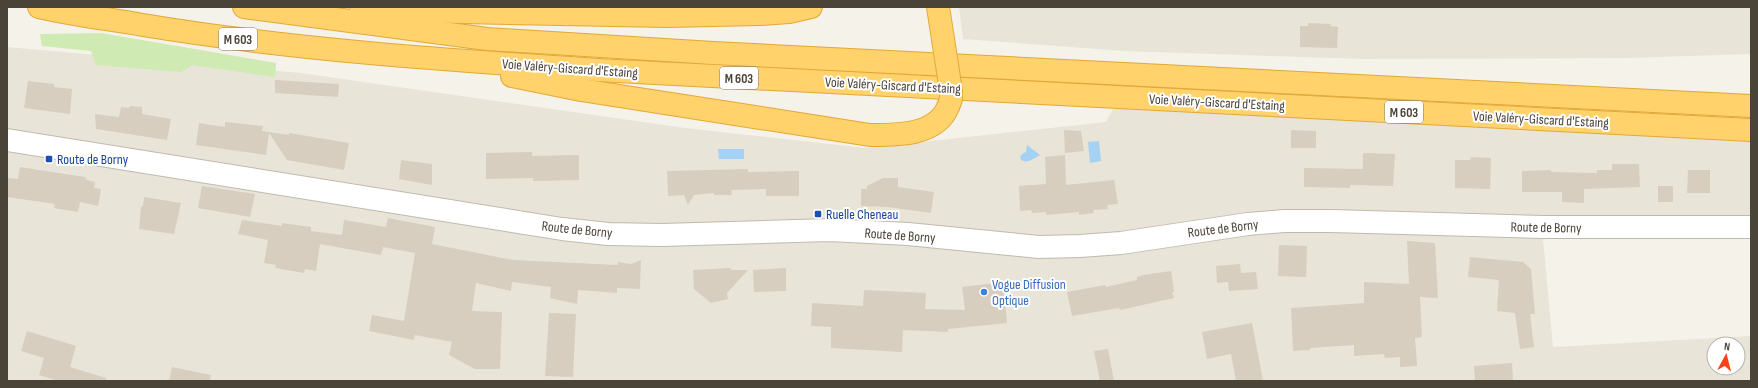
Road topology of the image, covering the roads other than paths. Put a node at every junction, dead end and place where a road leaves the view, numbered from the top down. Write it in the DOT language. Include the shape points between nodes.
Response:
graph roads {
  1 [pos="39,7"];
  2 [pos="247,7"];
  3 [pos="811,7"];
  4 [pos="938,7"];
  5 [pos="421,58"];
  6 [pos="1751,106"];
  7 [pos="1751,130"];
  8 [pos="7,140"];
  9 [pos="1751,226"];
  1 -- 5 [label="highway, Voie Valéry-Giscard d'Estaing / M 603" via="189,33 287,46"];
  2 -- 3 [label="highway" via="666,16 760,14"];
  2 -- 6 [label="highway, Voie Valéry-Giscard d'Estaing / M 603" via="487,39 713,53"];
  4 -- 5 [label="highway, bridge" via="951,99 945,116 935,124 897,135 870,135 581,90"];
  5 -- 7 [label="highway, Voie Valéry-Giscard d'Estaing / M 603" via="598,70"];
  8 -- 9 [label="street, Route de Borny" via="555,228 608,234 662,236 830,230 908,234 1039,247 1121,243 1284,221 1542,227"];
}
